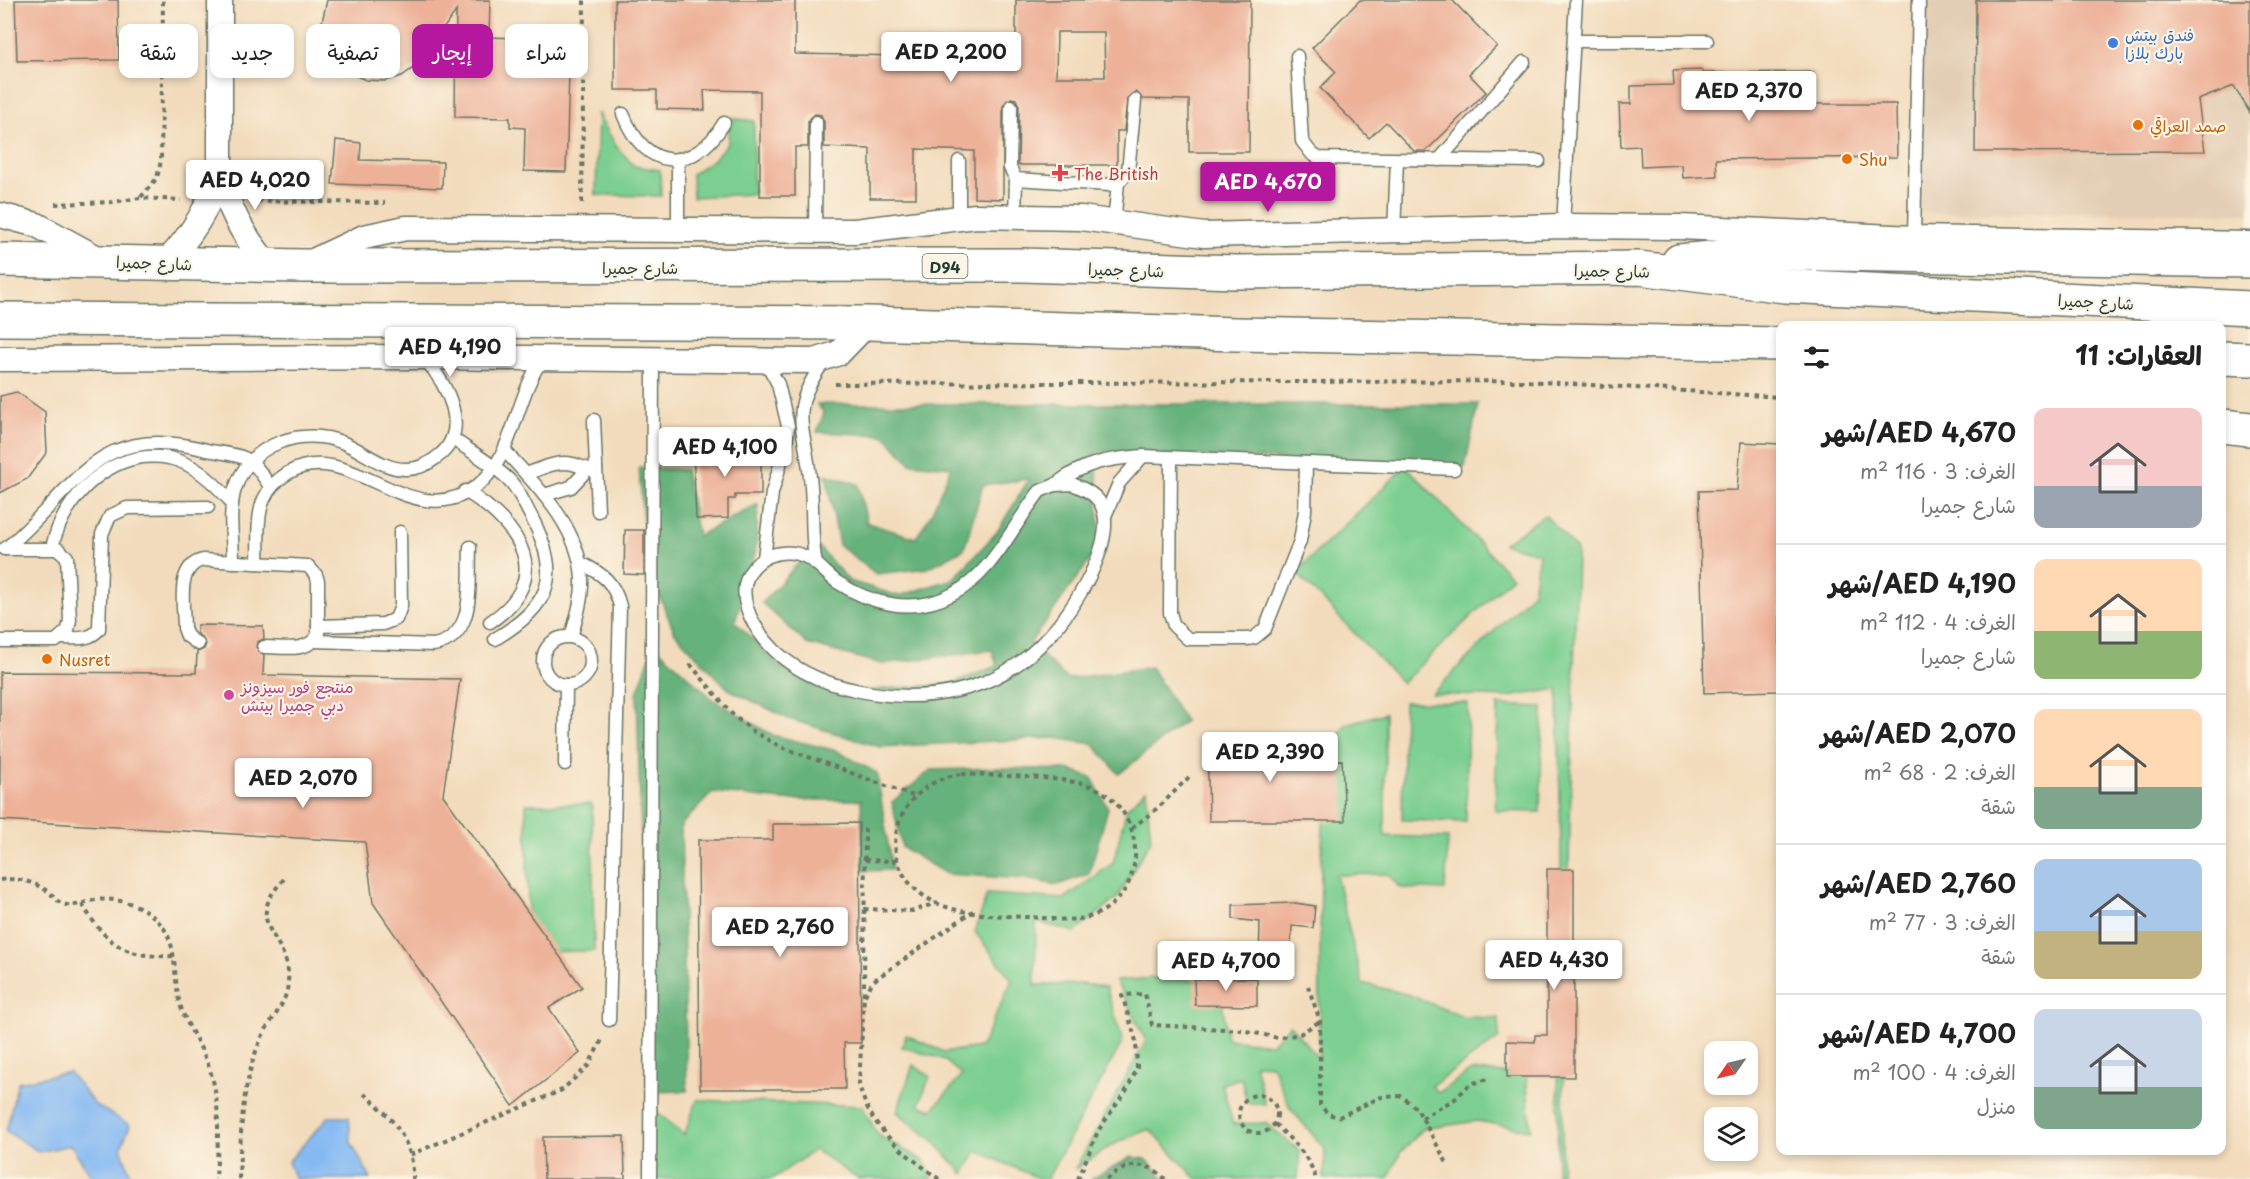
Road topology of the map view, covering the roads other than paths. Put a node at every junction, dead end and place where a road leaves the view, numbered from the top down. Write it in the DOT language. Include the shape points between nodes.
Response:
graph roads {
  1 [pos="220,0"];
  2 [pos="1576,0"];
  3 [pos="1919,0"];
  4 [pos="1574,41"];
  5 [pos="1707,41"];
  6 [pos="1297,56"];
  7 [pos="1524,62"];
  8 [pos="1135,100"];
  9 [pos="1011,106"];
  10 [pos="623,114"];
  11 [pos="724,123"];
  12 [pos="816,123"];
  13 [pos="678,159"];
  14 [pos="1397,160"];
  15 [pos="1439,160"];
  16 [pos="959,161"];
  17 [pos="1539,161"];
  18 [pos="220,168"];
  19 [pos="1016,179"];
  20 [pos="1118,183"];
  21 [pos="0,215"];
  22 [pos="959,216"];
  23 [pos="1015,217"];
  24 [pos="1114,223"];
  25 [pos="1563,226"];
  26 [pos="678,229"];
  27 [pos="815,230"];
  28 [pos="1394,232"];
  29 [pos="1914,238"];
  30 [pos="2250,244"];
  31 [pos="0,260"];
  32 [pos="100,260"];
  33 [pos="2250,261"];
  34 [pos="165,263"];
  35 [pos="268,265"];
  36 [pos="303,266"];
  37 [pos="1639,268"];
  38 [pos="2250,308"];
  39 [pos="0,319"];
  40 [pos="868,323"];
  41 [pos="1728,343"];
  42 [pos="1776,344"];
  43 [pos="1776,354"];
  44 [pos="423,357"];
  45 [pos="543,358"];
  46 [pos="2226,358"];
  47 [pos="0,359"];
  48 [pos="653,359"];
  49 [pos="825,359"];
  50 [pos="2250,359"];
  51 [pos="765,360"];
  52 [pos="594,420"];
  53 [pos="2226,426"];
  54 [pos="2250,429"];
  55 [pos="452,438"];
  56 [pos="786,444"];
  57 [pos="803,444"];
  58 [pos="505,451"];
  59 [pos="1143,456"];
  60 [pos="1171,458"];
  61 [pos="251,462"];
  62 [pos="1306,463"];
  63 [pos="493,469"];
  64 [pos="1454,469"];
  65 [pos="591,470"];
  66 [pos="526,474"];
  67 [pos="1055,484"];
  68 [pos="271,488"];
  69 [pos="465,491"];
  70 [pos="544,495"];
  71 [pos="232,503"];
  72 [pos="208,507"];
  73 [pos="598,511"];
  74 [pos="1105,516"];
  75 [pos="400,532"];
  76 [pos="470,547"];
  77 [pos="52,548"];
  78 [pos="2,549"];
  79 [pos="764,558"];
  80 [pos="233,562"];
  81 [pos="258,563"];
  82 [pos="581,563"];
  83 [pos="816,564"];
  84 [pos="490,622"];
  85 [pos="318,626"];
  86 [pos="61,638"];
  87 [pos="571,638"];
  88 [pos="495,639"];
  89 [pos="0,641"];
  90 [pos="315,641"];
  91 [pos="198,644"];
  92 [pos="264,646"];
  93 [pos="566,685"];
  94 [pos="565,764"];
  95 [pos="609,1020"];
  96 [pos="650,1179"];
  1 -- 18 [label="street"];
  2 -- 4 [label="lane"];
  3 -- 29 [label="lane"];
  4 -- 5 [label="lane"];
  4 -- 25 [label="lane"];
  6 -- 14 [label="lane" via="1300,133 1306,149 1327,160"];
  7 -- 15 [label="lane"];
  8 -- 20 [label="lane" via="1128,172"];
  9 -- 19 [label="lane" via="1010,168"];
  10 -- 13 [label="lane" via="642,147 653,154"];
  11 -- 13 [label="lane" via="704,149"];
  12 -- 27 [label="lane"];
  13 -- 26 [label="lane"];
  14 -- 15 [label="lane"];
  14 -- 28 [label="lane"];
  15 -- 17 [label="lane"];
  16 -- 22 [label="lane"];
  18 -- 34 [label="street" via="209,201 188,238"];
  18 -- 35 [label="street" via="227,201 238,224"];
  19 -- 20 [label="lane"];
  19 -- 23 [label="lane"];
  20 -- 24 [label="lane"];
  21 -- 32 [label="street" via="37,225"];
  22 -- 23 [label="street"];
  22 -- 27 [label="street" via="884,229"];
  23 -- 24 [label="street"];
  24 -- 28 [label="street" via="1204,235"];
  25 -- 28 [label="street"];
  25 -- 29 [label="street"];
  26 -- 27 [label="street"];
  26 -- 36 [label="street" via="406,228 364,237"];
  29 -- 30 [label="street"];
  31 -- 32 [label="main road, شارع جميرا / D94"];
  32 -- 34 [label="main road, شارع جميرا / D94"];
  33 -- 37 [label="main road" via="1766,253"];
  34 -- 35 [label="main road, شارع جميرا / D94"];
  35 -- 36 [label="main road, شارع جميرا / D94"];
  36 -- 37 [label="main road, شارع جميرا / D94" via="1023,265 1236,272"];
  37 -- 38 [label="main road, شارع جميرا / D94" via="1797,287"];
  39 -- 40 [label="main road"];
  40 -- 41 [label="main road" via="1248,335"];
  40 -- 49 [label="street" via="839,353"];
  41 -- 42 [label="main road"];
  41 -- 43 [label="main road"];
  44 -- 45 [label="street"];
  44 -- 47 [label="street"];
  44 -- 55 [label="lane" via="449,392"];
  45 -- 48 [label="street"];
  45 -- 58 [label="lane" via="522,396"];
  46 -- 50 [label="main road"];
  48 -- 51 [label="street"];
  48 -- 96 [label="lane"];
  49 -- 51 [label="street"];
  49 -- 57 [label="lane" via="809,384 801,412"];
  51 -- 56 [label="lane" via="778,384 786,412"];
  52 -- 65 [label="lane"];
  53 -- 54 [label="main road"];
  55 -- 61 [label="lane" via="441,454 426,465 408,469 389,466 345,444 316,436 272,445"];
  55 -- 63 [label="lane"];
  56 -- 57 [label="lane"];
  56 -- 79 [label="lane" via="772,494"];
  57 -- 83 [label="lane" via="810,477"];
  58 -- 63 [label="lane"];
  58 -- 66 [label="lane"];
  59 -- 60 [label="lane"];
  59 -- 67 [label="lane" via="1095,462"];
  59 -- 74 [label="lane" via="1119,483"];
  60 -- 62 [label="lane"];
  60 -- 62 [label="lane" via="1170,613 1174,626 1188,639 1247,639 1264,629 1300,541"];
  61 -- 68 [label="lane"];
  61 -- 71 [label="lane" via="240,476"];
  61 -- 78 [label="lane" via="171,441 118,450 82,471 31,525"];
  62 -- 64 [label="lane"];
  63 -- 69 [label="lane"];
  63 -- 88 [label="lane" via="504,475 519,493 549,560 545,590 538,604 523,621"];
  65 -- 66 [label="lane" via="559,464"];
  65 -- 70 [label="lane" via="571,486"];
  65 -- 73 [label="lane"];
  66 -- 70 [label="lane"];
  67 -- 74 [label="lane" via="1072,484 1087,490 1099,501"];
  67 -- 83 [label="lane" via="1040,491 979,576 952,595 921,605 890,605 836,581"];
  68 -- 69 [label="lane" via="290,472 329,465 410,498 433,501"];
  68 -- 81 [label="lane" via="263,501"];
  69 -- 84 [label="lane" via="505,522 516,535 526,559 518,597 506,612"];
  70 -- 82 [label="lane" via="574,542"];
  71 -- 77 [label="lane" via="219,488 188,466 170,459 131,460 109,468 84,488 55,532"];
  71 -- 80 [label="lane"];
  72 -- 86 [label="lane" via="127,508 110,516 102,534 99,629 84,638"];
  74 -- 79 [label="lane" via="1105,533 1081,592 1050,635 1009,669 985,682 951,692 880,695 845,688 794,667 761,636 747,609 745,584"];
  75 -- 85 [label="lane" via="401,606 396,619 383,624"];
  76 -- 90 [label="lane" via="466,617 451,640 433,645"];
  77 -- 78 [label="lane"];
  77 -- 86 [label="lane" via="64,552 68,562 70,620"];
  79 -- 83 [label="lane" via="791,552"];
  80 -- 81 [label="lane"];
  80 -- 91 [label="lane" via="203,560 186,570 184,628 187,636"];
  81 -- 85 [label="lane" via="302,564 313,570 318,581"];
  82 -- 87 [label="lane" via="580,598"];
  82 -- 95 [label="lane" via="609,579 620,606"];
  85 -- 90 [label="lane"];
  86 -- 89 [label="lane" via="49,642"];
  87 -- 93 [label="lane" via="580,641 591,658 585,678"];
  87 -- 93 [label="lane" via="561,637 552,642 542,658 549,677"];
  90 -- 92 [label="lane" via="303,647"];
  93 -- 94 [label="lane"];
}
